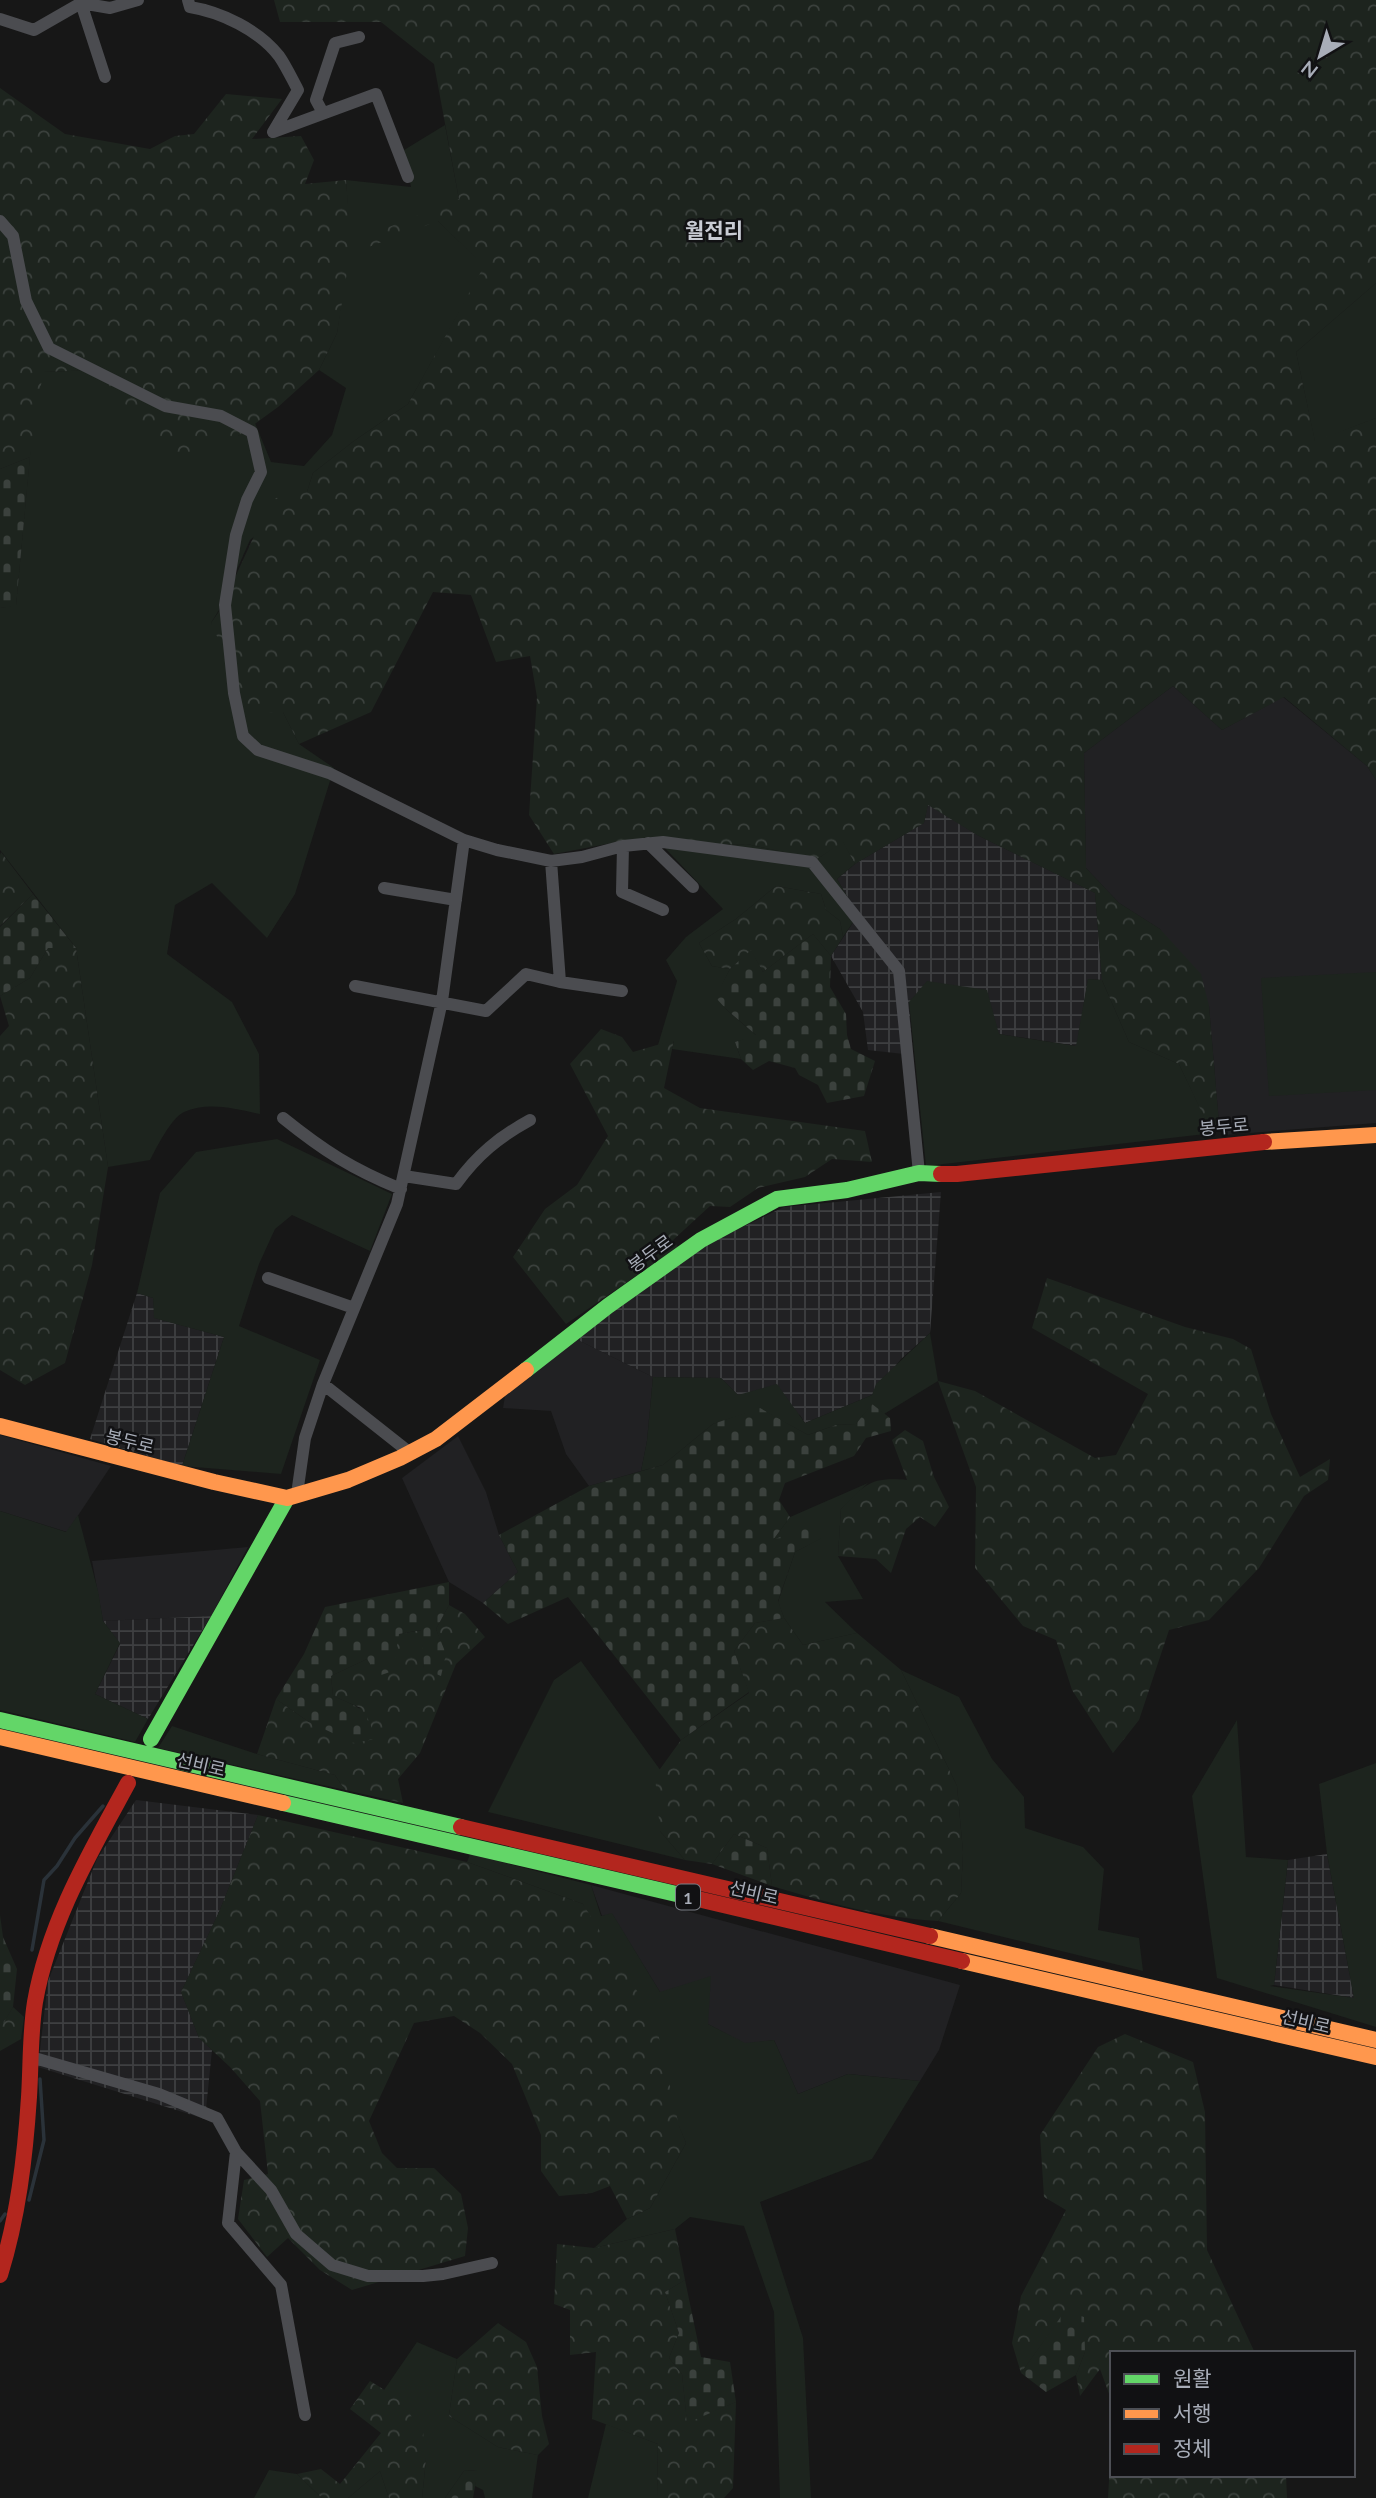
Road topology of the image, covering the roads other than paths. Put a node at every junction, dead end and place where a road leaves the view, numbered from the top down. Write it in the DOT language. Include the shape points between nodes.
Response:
graph roads {
  1 [pos="138,0"];
  2 [pos="188,0"];
  3 [pos="81,3"];
  4 [pos="0,19"];
  5 [pos="359,37"];
  6 [pos="105,77"];
  7 [pos="323,113"];
  8 [pos="408,177"];
  9 [pos="0,221"];
  10 [pos="464,840"];
  11 [pos="648,843"];
  12 [pos="623,846"];
  13 [pos="551,860"];
  14 [pos="693,887"];
  15 [pos="384,888"];
  16 [pos="456,900"];
  17 [pos="663,910"];
  18 [pos="560,982"];
  19 [pos="355,986"];
  20 [pos="622,991"];
  21 [pos="442,1002"];
  22 [pos="283,1118"];
  23 [pos="530,1120"];
  24 [pos="1376,1135"];
  25 [pos="919,1173"];
  26 [pos="402,1183"];
  27 [pos="268,1278"];
  28 [pos="354,1308"];
  29 [pos="323,1384"];
  30 [pos="0,1426"];
  31 [pos="409,1452"];
  32 [pos="292,1496"];
  33 [pos="0,1720"];
  34 [pos="0,1737"];
  35 [pos="151,1739"];
  36 [pos="128,1783"];
  37 [pos="1376,2040"];
  38 [pos="31,2057"];
  39 [pos="1376,2057"];
  40 [pos="236,2152"];
  41 [pos="492,2263"];
  42 [pos="0,2275"];
  43 [pos="305,2415"];
  1 -- 3 [label="street" via="110,8"];
  2 -- 7 [label="street" via="190,7 209,10 260,38 279,56 298,90 273,132"];
  3 -- 4 [label="street" via="34,30"];
  3 -- 6 [label="street"];
  5 -- 7 [label="street" via="335,43 316,100"];
  7 -- 8 [label="street" via="376,94"];
  9 -- 10 [label="street" via="13,236 26,301 49,348 165,406 221,416 252,432 261,472 236,535 225,605 243,736 258,750 329,773"];
  10 -- 13 [label="street"];
  10 -- 16 [label="street"];
  11 -- 12 [label="street"];
  11 -- 14 [label="street"];
  11 -- 25 [label="street" via="812,862 835,889 899,971"];
  12 -- 13 [label="street"];
  12 -- 17 [label="street" via="622,892"];
  13 -- 18 [label="street"];
  15 -- 16 [label="street"];
  16 -- 21 [label="street"];
  18 -- 20 [label="street"];
  18 -- 21 [label="street" via="526,974 486,1011"];
  19 -- 21 [label="street"];
  21 -- 26 [label="street"];
  22 -- 26 [label="street" via="357,1171"];
  23 -- 26 [label="street" via="474,1159 456,1184"];
  24 -- 25 [label="main road, 봉두로" via="1242,1143 957,1174"];
  25 -- 31 [label="main road, 봉두로" via="847,1190 777,1199 722,1228 608,1306 436,1439"];
  26 -- 28 [label="street"];
  27 -- 28 [label="street"];
  28 -- 29 [label="street"];
  29 -- 31 [label="street"];
  29 -- 32 [label="street"];
  30 -- 32 [label="main road, 봉두로" via="214,1482"];
  31 -- 32 [label="main road, 봉두로" via="348,1480"];
  32 -- 35 [label="main road"];
  33 -- 37 [label="main road, 선비로 / 1"];
  34 -- 39 [label="main road, 선비로 / 1"];
  36 -- 38 [label="main road" via="70,1891 48,1947 35,2001"];
  38 -- 40 [label="street" via="159,2094 217,2118"];
  38 -- 42 [label="main road" via="18,2201"];
  40 -- 41 [label="street" via="271,2190 296,2234 332,2265 368,2276 423,2276"];
  40 -- 43 [label="street" via="228,2223 281,2285"];
}
